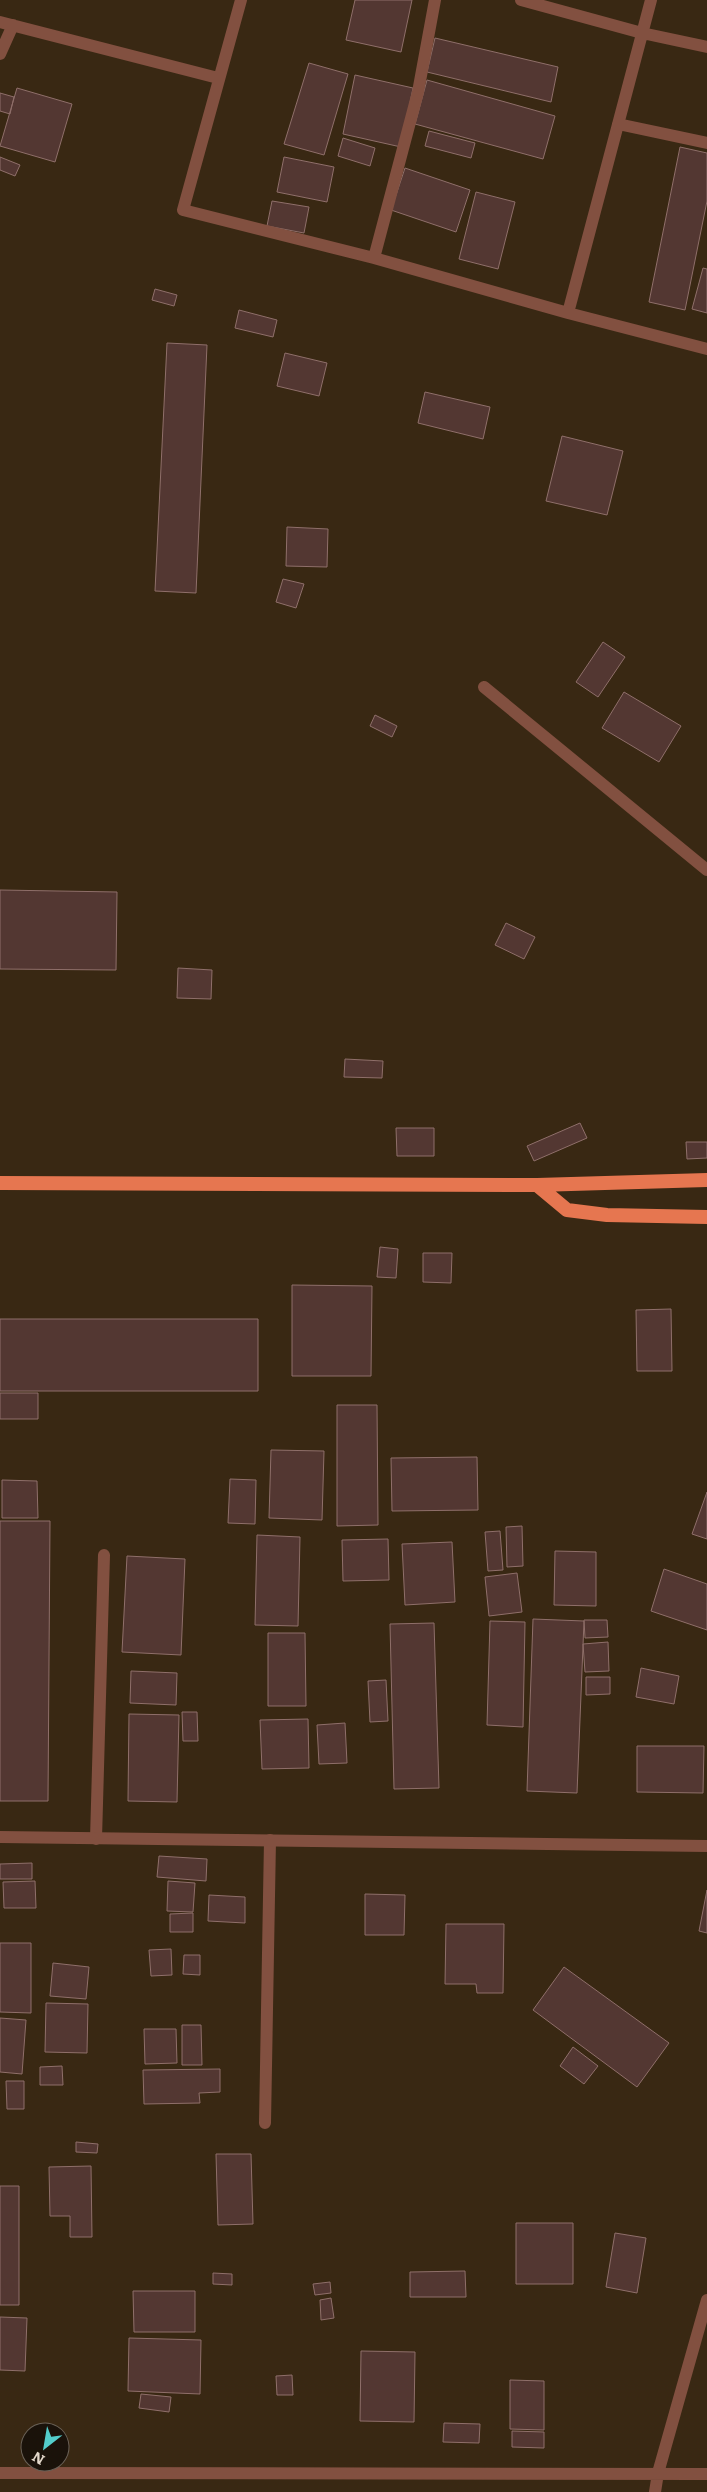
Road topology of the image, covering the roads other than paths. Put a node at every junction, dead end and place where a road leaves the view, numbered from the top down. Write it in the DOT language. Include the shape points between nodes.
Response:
graph roads {
  1 [pos="241,0"];
  2 [pos="435,0"];
  3 [pos="521,0"];
  4 [pos="651,0"];
  5 [pos="0,22"];
  6 [pos="13,25"];
  7 [pos="642,33"];
  8 [pos="707,47"];
  9 [pos="0,54"];
  10 [pos="218,78"];
  11 [pos="618,124"];
  12 [pos="707,143"];
  13 [pos="374,258"];
  14 [pos="568,313"];
  15 [pos="707,349"];
  16 [pos="484,688"];
  17 [pos="707,870"];
  18 [pos="707,1180"];
  19 [pos="0,1182"];
  20 [pos="537,1185"];
  21 [pos="707,1217"];
  22 [pos="104,1555"];
  23 [pos="0,1837"];
  24 [pos="96,1839"];
  25 [pos="270,1840"];
  26 [pos="707,1846"];
  27 [pos="265,2123"];
  28 [pos="707,2300"];
  29 [pos="0,2473"];
  30 [pos="658,2473"];
  31 [pos="707,2474"];
  32 [pos="655,2492"];
  1 -- 10 [label="street"];
  2 -- 13 [label="street" via="418,92"];
  3 -- 7 [label="street"];
  4 -- 7 [label="street"];
  5 -- 6 [label="street"];
  6 -- 9 [label="street"];
  6 -- 10 [label="street"];
  7 -- 8 [label="street"];
  7 -- 11 [label="street"];
  10 -- 13 [label="street" via="183,210"];
  11 -- 12 [label="street"];
  11 -- 14 [label="street"];
  13 -- 14 [label="street"];
  14 -- 15 [label="street"];
  16 -- 17 [label="street"];
  18 -- 20 [label="highway"];
  19 -- 20 [label="highway"];
  20 -- 21 [label="highway" via="567,1210 607,1215"];
  22 -- 24 [label="street"];
  23 -- 24 [label="street"];
  24 -- 25 [label="street"];
  25 -- 26 [label="street"];
  25 -- 27 [label="street"];
  28 -- 30 [label="street"];
  29 -- 30 [label="street"];
  30 -- 31 [label="street"];
  30 -- 32 [label="street"];
}
